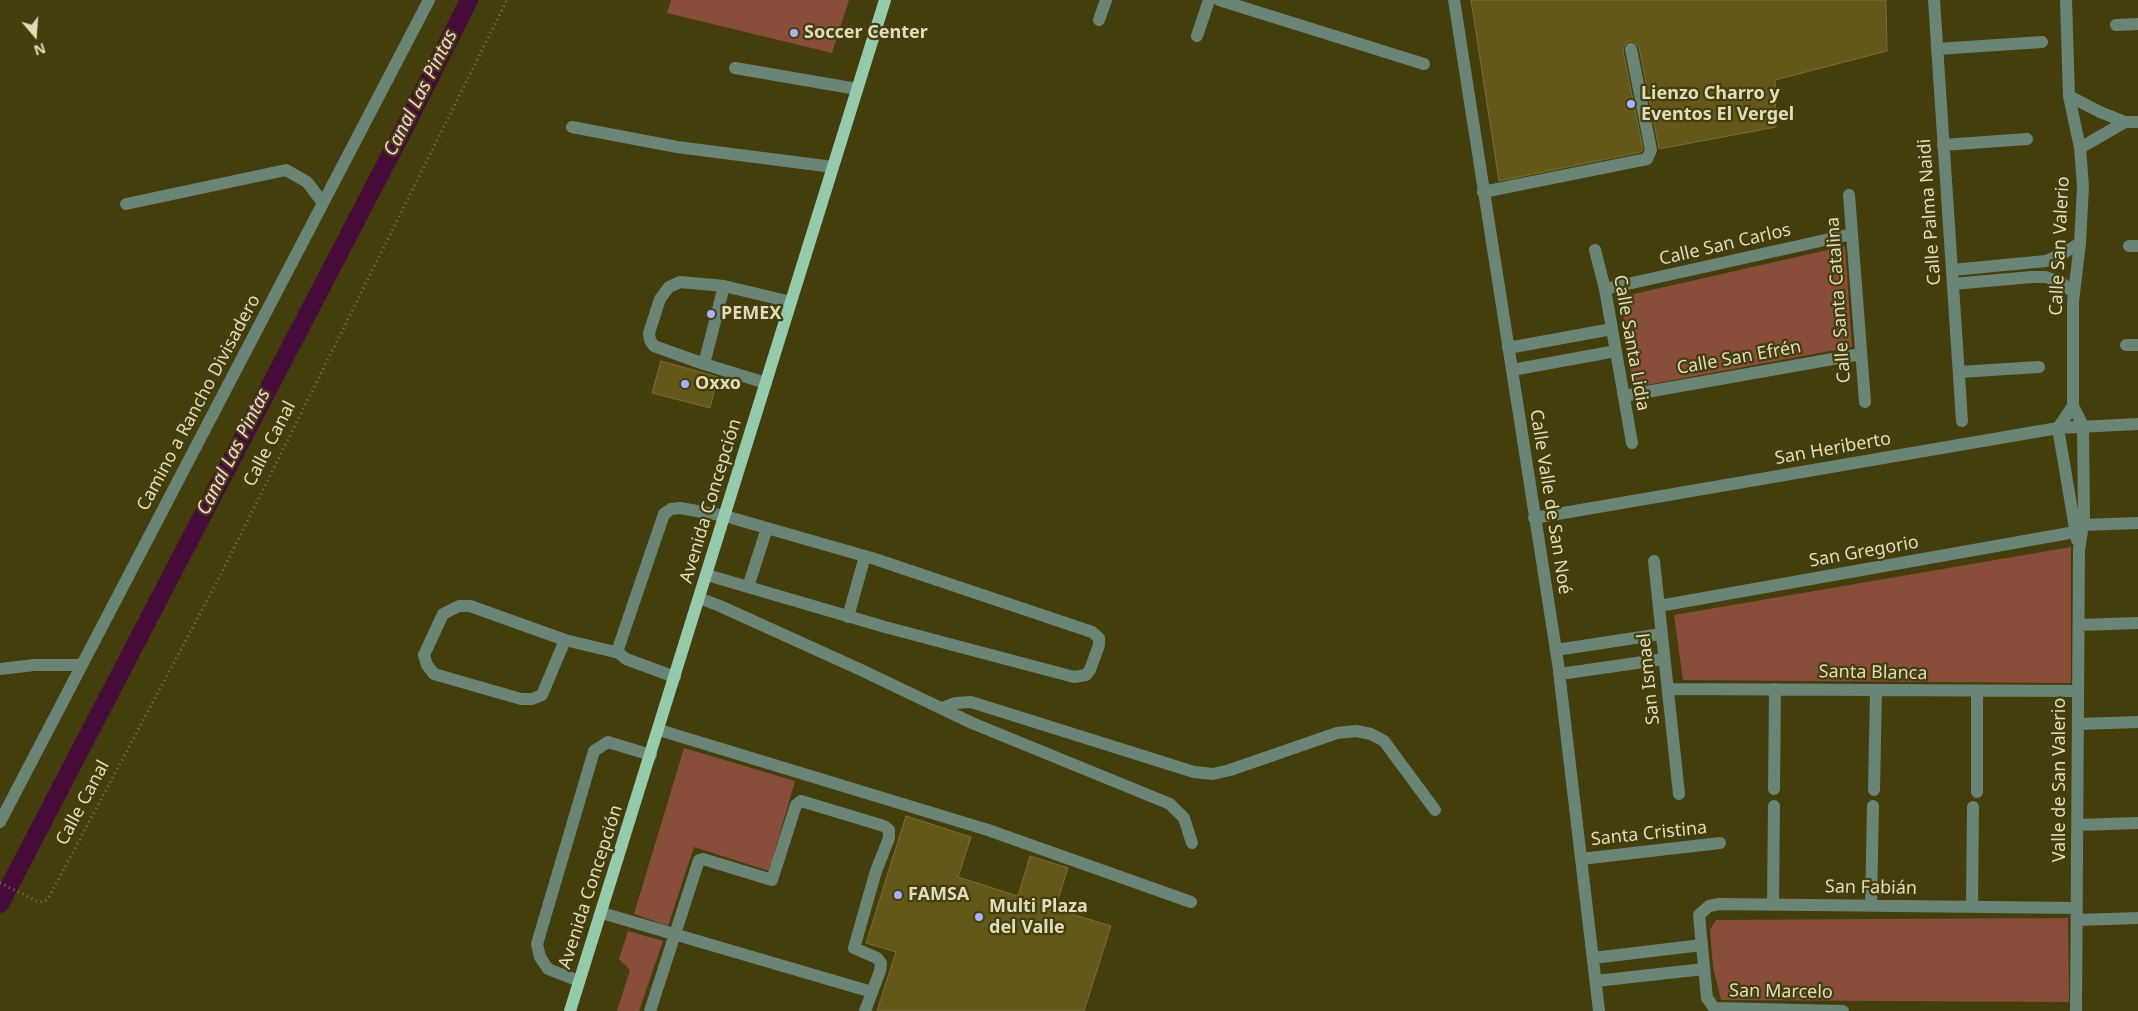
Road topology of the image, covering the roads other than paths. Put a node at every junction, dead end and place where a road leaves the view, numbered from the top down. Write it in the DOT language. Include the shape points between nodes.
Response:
graph roads {
  1 [pos="429,0"];
  2 [pos="885,0"];
  3 [pos="1106,0"];
  4 [pos="1209,0"];
  5 [pos="1219,0"];
  6 [pos="1454,0"];
  7 [pos="1934,0"];
  8 [pos="2066,0"];
  9 [pos="1100,20"];
  10 [pos="2138,24"];
  11 [pos="2116,25"];
  12 [pos="1197,36"];
  13 [pos="2042,42"];
  14 [pos="1631,49"];
  15 [pos="1937,49"];
  16 [pos="1424,64"];
  17 [pos="735,68"];
  18 [pos="857,89"];
  19 [pos="2070,96"];
  20 [pos="2132,122"];
  21 [pos="572,127"];
  22 [pos="2027,140"];
  23 [pos="1943,145"];
  24 [pos="2080,148"];
  25 [pos="833,167"];
  26 [pos="1483,192"];
  27 [pos="1849,195"];
  28 [pos="323,203"];
  29 [pos="126,204"];
  30 [pos="1852,234"];
  31 [pos="2080,243"];
  32 [pos="1595,250"];
  33 [pos="2030,264"];
  34 [pos="1952,270"];
  35 [pos="2032,277"];
  36 [pos="1953,284"];
  37 [pos="724,286"];
  38 [pos="1605,289"];
  39 [pos="2074,293"];
  40 [pos="791,302"];
  41 [pos="1612,329"];
  42 [pos="1508,348"];
  43 [pos="1616,351"];
  44 [pos="1861,354"];
  45 [pos="704,364"];
  46 [pos="2039,367"];
  47 [pos="1512,370"];
  48 [pos="1959,372"];
  49 [pos="766,383"];
  50 [pos="1624,396"];
  51 [pos="1865,402"];
  52 [pos="2072,406"];
  53 [pos="1962,421"];
  54 [pos="2138,424"];
  55 [pos="2083,426"];
  56 [pos="2058,428"];
  57 [pos="1632,443"];
  58 [pos="725,516"];
  59 [pos="1534,518"];
  60 [pos="2138,523"];
  61 [pos="767,528"];
  62 [pos="2079,528"];
  63 [pos="866,556"];
  64 [pos="1654,561"];
  65 [pos="707,576"];
  66 [pos="748,588"];
  67 [pos="700,598"];
  68 [pos="1658,606"];
  69 [pos="848,616"];
  70 [pos="2138,623"];
  71 [pos="2079,625"];
  72 [pos="1661,634"];
  73 [pos="564,640"];
  74 [pos="1556,650"];
  75 [pos="619,653"];
  76 [pos="1664,658"];
  77 [pos="82,665"];
  78 [pos="0,669"];
  79 [pos="1560,674"];
  80 [pos="675,677"];
  81 [pos="1668,689"];
  82 [pos="1775,689"];
  83 [pos="1876,690"];
  84 [pos="1977,691"];
  85 [pos="2078,691"];
  86 [pos="942,708"];
  87 [pos="2138,722"];
  88 [pos="2078,724"];
  89 [pos="659,730"];
  90 [pos="651,755"];
  91 [pos="1774,789"];
  92 [pos="1874,790"];
  93 [pos="1977,792"];
  94 [pos="1679,794"];
  95 [pos="1774,806"];
  96 [pos="1873,806"];
  97 [pos="1973,807"];
  98 [pos="1435,810"];
  99 [pos="0,822"];
  100 [pos="2138,823"];
  101 [pos="2078,825"];
  102 [pos="1192,843"];
  103 [pos="1720,843"];
  104 [pos="1582,859"];
  105 [pos="1191,902"];
  106 [pos="1773,905"];
  107 [pos="1871,906"];
  108 [pos="1972,907"];
  109 [pos="602,913"];
  110 [pos="2077,914"];
  111 [pos="2138,918"];
  112 [pos="675,934"];
  113 [pos="1702,945"];
  114 [pos="1593,958"];
  115 [pos="1704,969"];
  116 [pos="579,981"];
  117 [pos="1596,981"];
  118 [pos="872,992"];
  119 [pos="1718,1009"];
  120 [pos="570,1011"];
  121 [pos="650,1011"];
  122 [pos="865,1011"];
  123 [pos="1599,1011"];
  124 [pos="1842,1011"];
  125 [pos="2076,1011"];
  1 -- 28 [label="street, Camino a Rancho Divisadero"];
  2 -- 18 [label="main road, Avenida Concepción"];
  3 -- 9 [label="street"];
  4 -- 12 [label="street"];
  5 -- 16 [label="street"];
  6 -- 26 [label="street, Calle Valle de San Noé"];
  7 -- 15 [label="street, Calle Palma Naidi"];
  8 -- 19 [label="street, Calle San Valerio"];
  10 -- 11 [label="street"];
  13 -- 15 [label="street"];
  14 -- 26 [label="street" via="1651,150 1648,159"];
  15 -- 23 [label="street, Calle Palma Naidi"];
  17 -- 18 [label="street"];
  18 -- 25 [label="main road, Avenida Concepción"];
  19 -- 20 [label="street" via="2100,112"];
  19 -- 24 [label="street, Calle San Valerio"];
  20 -- 24 [label="street"];
  21 -- 25 [label="street" via="677,147"];
  22 -- 23 [label="street"];
  23 -- 34 [label="street, Calle Palma Naidi"];
  24 -- 31 [label="street, Calle San Valerio" via="2083,186"];
  25 -- 40 [label="main road, Avenida Concepción"];
  26 -- 42 [label="street, Calle Valle de San Noé"];
  27 -- 30 [label="street, Calle Santa Catalina"];
  28 -- 29 [label="street" via="307,182 286,170"];
  28 -- 77 [label="street, Camino a Rancho Divisadero"];
  30 -- 38 [label="street, Calle San Carlos"];
  30 -- 44 [label="street, Calle Santa Catalina"];
  31 -- 33 [label="street" via="2052,260"];
  31 -- 39 [label="street, Calle San Valerio"];
  32 -- 38 [label="street, Calle Santa Lidia"];
  33 -- 34 [label="street"];
  33 -- 35 [label="street"];
  34 -- 36 [label="street, Calle Palma Naidi"];
  35 -- 36 [label="street"];
  35 -- 39 [label="street" via="2051,278"];
  36 -- 48 [label="street, Calle Palma Naidi"];
  37 -- 40 [label="street"];
  37 -- 45 [label="street"];
  37 -- 45 [label="street" via="680,282 669,287 660,299 649,332 654,346"];
  38 -- 41 [label="street, Calle Santa Lidia"];
  39 -- 52 [label="street, Calle San Valerio"];
  40 -- 49 [label="main road, Avenida Concepción"];
  41 -- 42 [label="street"];
  41 -- 43 [label="street, Calle Santa Lidia"];
  42 -- 47 [label="street, Calle Valle de San Noé"];
  43 -- 47 [label="street"];
  43 -- 50 [label="street, Calle Santa Lidia"];
  44 -- 50 [label="street, Calle San Efrén"];
  44 -- 51 [label="street, Calle Santa Catalina"];
  45 -- 49 [label="street"];
  46 -- 48 [label="street"];
  47 -- 59 [label="street, Calle Valle de San Noé"];
  48 -- 53 [label="street, Calle Palma Naidi"];
  49 -- 58 [label="main road, Avenida Concepción"];
  50 -- 57 [label="street, Calle Santa Lidia"];
  52 -- 55 [label="street, Calle San Valerio"];
  52 -- 56 [label="street"];
  54 -- 55 [label="street, San Heriberto"];
  55 -- 56 [label="street, San Heriberto"];
  55 -- 62 [label="street, Valle de San Valerio"];
  56 -- 59 [label="street, San Heriberto"];
  56 -- 62 [label="street, Valle de San Valerio"];
  58 -- 61 [label="street"];
  58 -- 65 [label="main road, Avenida Concepción"];
  58 -- 75 [label="street" via="680,508 664,514 618,644"];
  59 -- 74 [label="street, Calle Valle de San Noé"];
  60 -- 62 [label="street, San Gregorio"];
  61 -- 63 [label="street"];
  61 -- 66 [label="street"];
  62 -- 68 [label="street, San Gregorio"];
  62 -- 71 [label="street, Valle de San Valerio"];
  63 -- 69 [label="street"];
  63 -- 69 [label="street" via="1092,632 1099,638 1099,645 1090,670 1086,675 1074,677"];
  64 -- 68 [label="street, San Ismael"];
  65 -- 66 [label="street"];
  65 -- 67 [label="main road, Avenida Concepción"];
  66 -- 69 [label="street"];
  67 -- 80 [label="main road, Avenida Concepción"];
  67 -- 86 [label="street"];
  68 -- 72 [label="street, San Ismael"];
  70 -- 71 [label="street"];
  71 -- 85 [label="street, Valle de San Valerio"];
  72 -- 74 [label="street"];
  72 -- 76 [label="street, San Ismael"];
  73 -- 73 [label="street" via="470,606 459,606 443,614 424,655 434,674 521,699 532,699 542,695"];
  73 -- 75 [label="street"];
  74 -- 79 [label="street, Calle Valle de San Noé"];
  75 -- 80 [label="street"];
  76 -- 79 [label="street"];
  76 -- 81 [label="street, San Ismael"];
  77 -- 78 [label="street"];
  77 -- 99 [label="street, Camino a Rancho Divisadero"];
  79 -- 104 [label="street, Calle Valle de San Noé"];
  80 -- 89 [label="main road, Avenida Concepción"];
  81 -- 82 [label="street, Santa Blanca"];
  81 -- 94 [label="street, San Ismael"];
  82 -- 83 [label="street, Santa Blanca"];
  82 -- 91 [label="street"];
  83 -- 84 [label="street, Santa Blanca"];
  83 -- 92 [label="street"];
  84 -- 85 [label="street, Santa Blanca"];
  84 -- 93 [label="street"];
  85 -- 88 [label="street, Valle de San Valerio"];
  86 -- 98 [label="street" via="971,702 1194,772 1214,774 1337,733 1356,731 1372,734 1384,741"];
  86 -- 102 [label="street" via="1170,804 1184,818"];
  87 -- 88 [label="street"];
  88 -- 101 [label="street, Valle de San Valerio"];
  89 -- 90 [label="main road, Avenida Concepción"];
  89 -- 105 [label="street" via="988,830"];
  90 -- 109 [label="main road, Avenida Concepción"];
  90 -- 116 [label="street" via="608,742 594,751 537,944 540,958 548,969"];
  95 -- 106 [label="street"];
  96 -- 107 [label="street"];
  97 -- 108 [label="street"];
  100 -- 101 [label="street"];
  101 -- 110 [label="street, Valle de San Valerio"];
  103 -- 104 [label="street, Santa Cristina"];
  104 -- 114 [label="street, Calle Valle de San Noé"];
  106 -- 107 [label="street, San Fabián"];
  106 -- 113 [label="street, San Fabián" via="1709,906 1699,915"];
  107 -- 108 [label="street, San Fabián"];
  108 -- 110 [label="street, San Fabián"];
  109 -- 112 [label="street"];
  109 -- 116 [label="main road, Avenida Concepción"];
  110 -- 111 [label="street, San Fabián"];
  110 -- 125 [label="street, Valle de San Valerio"];
  112 -- 118 [label="street"];
  112 -- 118 [label="street" via="700,860 772,880 796,805 803,802 889,830 854,948 880,960 880,971"];
  112 -- 121 [label="street"];
  113 -- 114 [label="street"];
  113 -- 115 [label="street, San Fabián"];
  114 -- 117 [label="street, Calle Valle de San Noé"];
  115 -- 117 [label="street"];
  115 -- 119 [label="street, San Fabián" via="1707,998 1710,1005"];
  116 -- 120 [label="main road, Avenida Concepción"];
  117 -- 123 [label="street, Calle Valle de San Noé"];
  118 -- 122 [label="street"];
  119 -- 124 [label="street, San Marcelo"];
}
